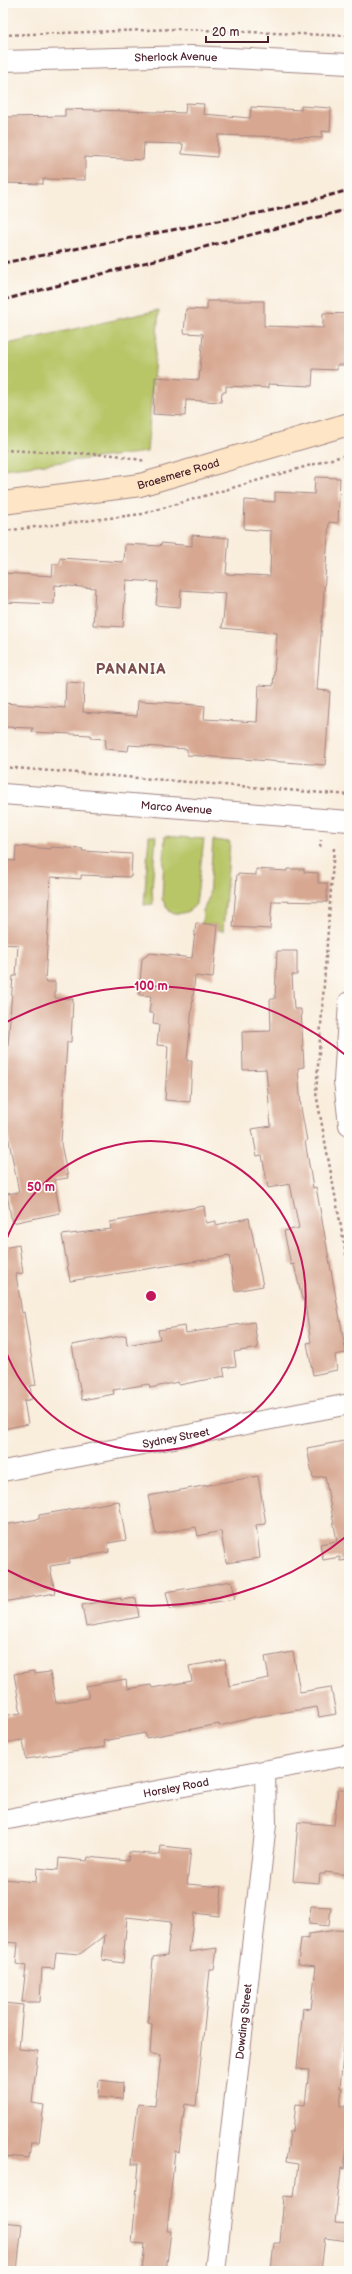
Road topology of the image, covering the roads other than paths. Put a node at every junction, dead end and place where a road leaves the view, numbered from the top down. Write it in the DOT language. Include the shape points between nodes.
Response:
graph roads {
  1 [pos="3,62"];
  2 [pos="349,64"];
  3 [pos="349,424"];
  4 [pos="3,503"];
  5 [pos="3,794"];
  6 [pos="349,821"];
  7 [pos="349,1002"];
  8 [pos="349,1125"];
  9 [pos="349,1404"];
  10 [pos="3,1471"];
  11 [pos="349,1755"];
  12 [pos="265,1771"];
  13 [pos="3,1820"];
  14 [pos="215,2271"];
  1 -- 2 [label="street, Sherlock Avenue" via="191,56"];
  3 -- 4 [label="street, Braesmere Road" via="168,478 110,490"];
  5 -- 6 [label="street, Marco Avenue"];
  7 -- 8 [label="street" via="344,1082"];
  9 -- 10 [label="street, Sydney Street"];
  11 -- 12 [label="street, Horsley Road"];
  12 -- 13 [label="street, Horsley Road"];
  12 -- 14 [label="street, Dowding Street" via="266,1824"];
}
